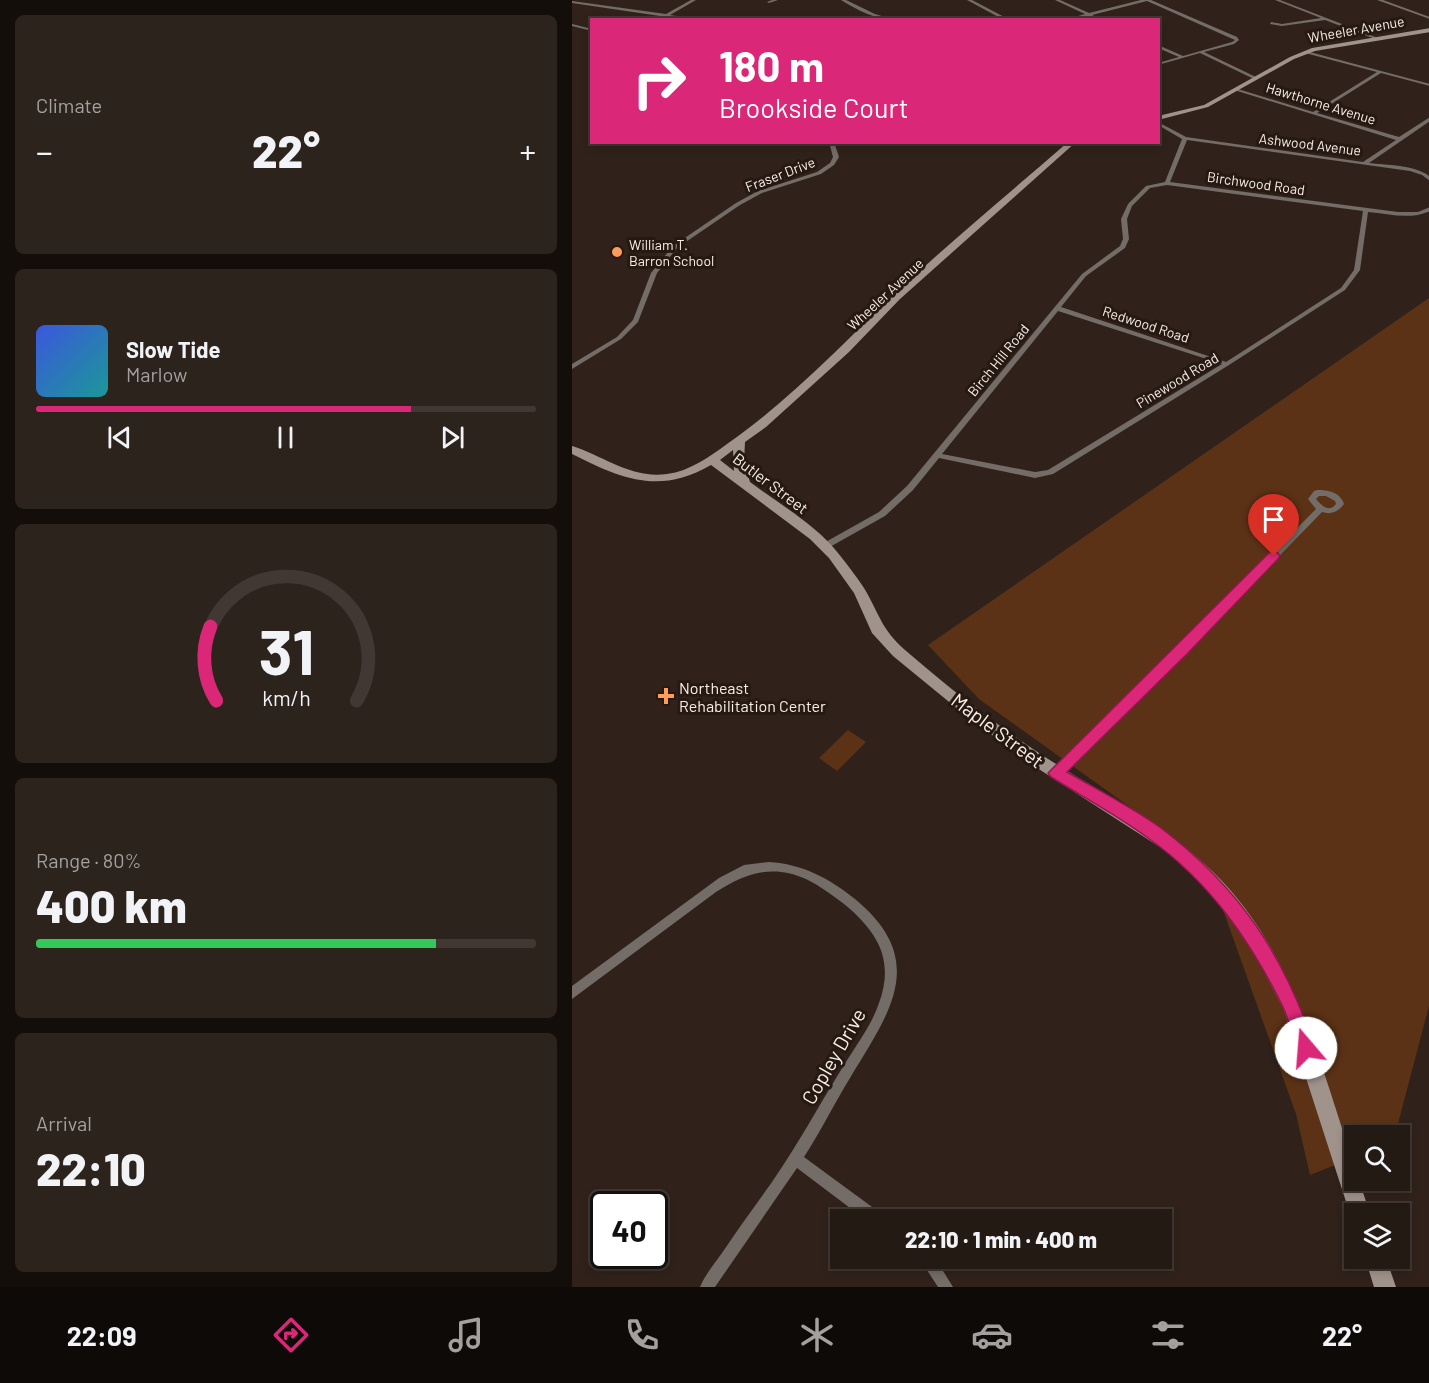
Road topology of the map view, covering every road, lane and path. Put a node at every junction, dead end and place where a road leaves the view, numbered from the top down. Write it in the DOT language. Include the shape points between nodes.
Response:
graph roads {
  1 [pos="694,0"];
  2 [pos="776,0"];
  3 [pos="843,0"];
  4 [pos="970,0"];
  5 [pos="1057,0"];
  6 [pos="1147,0"];
  7 [pos="1277,0"];
  8 [pos="1379,0"];
  9 [pos="572,2"];
  10 [pos="769,2"];
  11 [pos="1088,14"];
  12 [pos="669,15"];
  13 [pos="874,15"];
  14 [pos="664,18"];
  15 [pos="687,18"];
  16 [pos="877,18"];
  17 [pos="885,18"];
  18 [pos="1004,18"];
  19 [pos="1073,18"];
  20 [pos="1097,18"];
  21 [pos="1326,18"];
  22 [pos="1430,18"];
  23 [pos="1271,23"];
  24 [pos="572,26"];
  25 [pos="590,30"];
  26 [pos="1430,30"];
  27 [pos="1376,38"];
  28 [pos="1160,47"];
  29 [pos="1200,52"];
  30 [pos="1306,52"];
  31 [pos="1183,57"];
  32 [pos="1160,63"];
  33 [pos="1380,72"];
  34 [pos="1256,78"];
  35 [pos="1430,85"];
  36 [pos="1236,90"];
  37 [pos="1313,113"];
  38 [pos="1160,118"];
  39 [pos="1430,118"];
  40 [pos="1160,124"];
  41 [pos="1185,138"];
  42 [pos="1399,139"];
  43 [pos="833,144"];
  44 [pos="1071,144"];
  45 [pos="1365,163"];
  46 [pos="1430,180"];
  47 [pos="1168,183"];
  48 [pos="1430,209"];
  49 [pos="1366,210"];
  50 [pos="1057,308"];
  51 [pos="1227,364"];
  52 [pos="572,367"];
  53 [pos="740,442"];
  54 [pos="572,450"];
  55 [pos="936,455"];
  56 [pos="712,460"];
  57 [pos="744,482"];
  58 [pos="1319,508"];
  59 [pos="824,546"];
  60 [pos="898,652"];
  61 [pos="1056,773"];
  62 [pos="572,993"];
  63 [pos="796,1159"];
  64 [pos="1356,1203"];
  65 [pos="863,1209"];
  66 [pos="934,1269"];
  67 [pos="1379,1269"];
  68 [pos="707,1287"];
  69 [pos="946,1287"];
  70 [pos="1385,1287"];
  1 -- 12 [label="street"];
  2 -- 10 [label="street"];
  3 -- 13 [label="street"];
  4 -- 18 [label="street"];
  5 -- 11 [label="street"];
  6 -- 11 [label="street"];
  6 -- 29 [label="street" via="1237,39"];
  7 -- 21 [label="street"];
  8 -- 22 [label="street"];
  9 -- 12 [label="street"];
  11 -- 19 [label="street"];
  11 -- 20 [label="street"];
  12 -- 14 [label="street"];
  12 -- 15 [label="street"];
  13 -- 16 [label="street"];
  13 -- 17 [label="street"];
  21 -- 23 [label="street"];
  21 -- 27 [label="street"];
  24 -- 25 [label="street"];
  26 -- 27 [label="street, Wheeler Avenue"];
  27 -- 30 [label="street, Wheeler Avenue"];
  28 -- 31 [label="street"];
  29 -- 31 [label="street"];
  29 -- 34 [label="street"];
  30 -- 33 [label="street"];
  30 -- 34 [label="street, Wheeler Avenue"];
  31 -- 32 [label="street"];
  33 -- 35 [label="street"];
  33 -- 37 [label="street"];
  34 -- 36 [label="street, Wheeler Avenue"];
  36 -- 37 [label="street, Hawthorne Avenue"];
  36 -- 38 [label="street, Wheeler Avenue" via="1197,110"];
  37 -- 42 [label="street, Hawthorne Avenue"];
  39 -- 42 [label="street"];
  40 -- 41 [label="street"];
  41 -- 45 [label="street, Ashwood Avenue"];
  41 -- 47 [label="street"];
  42 -- 45 [label="street"];
  43 -- 52 [label="street, Fraser Drive" via="836,157 824,170 748,198 675,247 654,273 636,321 619,338"];
  44 -- 53 [label="street, Wheeler Avenue"];
  45 -- 46 [label="street, Ashwood Avenue" via="1411,170"];
  47 -- 49 [label="street, Birchwood Road"];
  47 -- 50 [label="street, Birch Hill Road" via="1148,187 1130,205 1124,219 1123,247 1089,270"];
  48 -- 49 [label="street, Birchwood Road" via="1419,214"];
  49 -- 51 [label="street, Pinewood Road" via="1359,262 1349,284"];
  50 -- 51 [label="street, Redwood Road"];
  50 -- 55 [label="street, Birch Hill Road"];
  51 -- 55 [label="street, Pinewood Road" via="1042,475"];
  53 -- 56 [label="street, Wheeler Avenue"];
  53 -- 57 [label="street" via="737,460"];
  54 -- 56 [label="street, Butler Street" via="650,478 679,476"];
  55 -- 59 [label="street, Birch Hill Road" via="890,507"];
  56 -- 57 [label="street, Butler Street"];
  57 -- 59 [label="street, Butler Street"];
  58 -- 61 [label="street"];
  59 -- 60 [label="street, Butler Street" via="851,576 877,629"];
  60 -- 61 [label="street, Maple Street" via="970,711"];
  61 -- 64 [label="street, Maple Street" via="1172,846 1208,878 1246,923 1292,1007"];
  62 -- 63 [label="street, Copley Drive" via="699,898 752,868 790,868 827,884 864,914 884,939 889,988 869,1040 846,1071"];
  63 -- 65 [label="street"];
  63 -- 68 [label="street, Copley Drive"];
  66 -- 69 [label="street"];
  67 -- 70 [label="street"];
}
